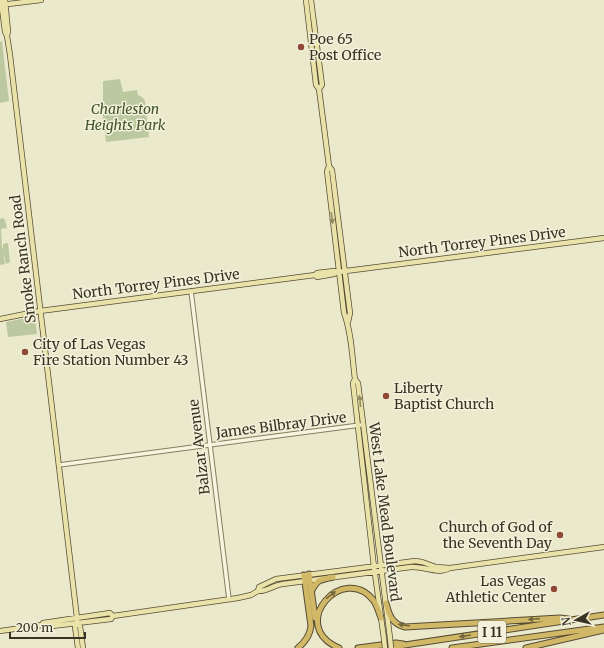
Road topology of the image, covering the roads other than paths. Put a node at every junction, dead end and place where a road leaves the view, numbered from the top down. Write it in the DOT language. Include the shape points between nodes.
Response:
graph roads {
  1 [pos="41,0"];
  2 [pos="306,0"];
  3 [pos="311,0"];
  4 [pos="3,2"];
  5 [pos="312,28"];
  6 [pos="312,53"];
  7 [pos="320,66"];
  8 [pos="319,89"];
  9 [pos="333,204"];
  10 [pos="604,238"];
  11 [pos="344,271"];
  12 [pos="338,272"];
  13 [pos="191,291"];
  14 [pos="40,311"];
  15 [pos="0,319"];
  16 [pos="348,323"];
  17 [pos="360,425"];
  18 [pos="210,445"];
  19 [pos="59,465"];
  20 [pos="362,466"];
  21 [pos="369,470"];
  22 [pos="370,480"];
  23 [pos="369,502"];
  24 [pos="377,533"];
  25 [pos="604,547"];
  26 [pos="381,568"];
  27 [pos="374,569"];
  28 [pos="333,577"];
  29 [pos="307,578"];
  30 [pos="311,591"];
  31 [pos="229,599"];
  32 [pos="386,604"];
  33 [pos="604,615"];
  34 [pos="381,618"];
  35 [pos="573,620"];
  36 [pos="77,621"];
  37 [pos="604,627"];
  38 [pos="604,630"];
  39 [pos="0,631"];
  40 [pos="410,644"];
  41 [pos="78,648"];
  42 [pos="83,648"];
  43 [pos="298,648"];
  44 [pos="336,648"];
  45 [pos="339,648"];
  46 [pos="358,648"];
  47 [pos="385,648"];
  48 [pos="391,648"];
  49 [pos="452,648"];
  50 [pos="526,648"];
  1 -- 4 [label="main road"];
  2 -- 5 [label="main road"];
  3 -- 5 [label="main road, West Lake Mead Boulevard"];
  4 -- 14 [label="main road, Smoke Ranch Road" via="4,32 7,36"];
  5 -- 6 [label="main road, West Lake Mead Boulevard"];
  5 -- 7 [label="main road, West Lake Mead Boulevard"];
  6 -- 7 [label="main road"];
  6 -- 8 [label="main road, West Lake Mead Boulevard" via="316,85"];
  7 -- 8 [label="main road, West Lake Mead Boulevard" via="322,85"];
  8 -- 9 [label="main road, West Lake Mead Boulevard" via="329,166 332,170"];
  9 -- 11 [label="main road, West Lake Mead Boulevard"];
  9 -- 12 [label="main road, West Lake Mead Boulevard, one-way"];
  10 -- 11 [label="main road, North Torrey Pines Drive"];
  11 -- 12 [label="main road, North Torrey Pines Drive"];
  11 -- 16 [label="main road, West Lake Mead Boulevard" via="350,313"];
  12 -- 13 [label="main road, North Torrey Pines Drive" via="322,272"];
  12 -- 16 [label="main road, West Lake Mead Boulevard" via="344,313"];
  13 -- 14 [label="main road, North Torrey Pines Drive"];
  13 -- 18 [label="street, Balzar Avenue"];
  14 -- 15 [label="main road, North Torrey Pines Drive"];
  14 -- 19 [label="main road, Smoke Ranch Road"];
  16 -- 17 [label="main road, West Lake Mead Boulevard" via="355,379 353,383"];
  17 -- 18 [label="street, James Bilbray Drive"];
  17 -- 20 [label="main road, West Lake Mead Boulevard"];
  17 -- 21 [label="main road, West Lake Mead Boulevard"];
  18 -- 19 [label="street, James Bilbray Drive"];
  18 -- 31 [label="street, Balzar Avenue"];
  19 -- 36 [label="main road, Smoke Ranch Road"];
  20 -- 21 [label="main road"];
  20 -- 23 [label="main road, West Lake Mead Boulevard"];
  21 -- 22 [label="main road, West Lake Mead Boulevard"];
  22 -- 23 [label="main road"];
  22 -- 24 [label="main road, West Lake Mead Boulevard"];
  23 -- 24 [label="main road"];
  23 -- 27 [label="main road, West Lake Mead Boulevard"];
  24 -- 26 [label="main road, West Lake Mead Boulevard"];
  25 -- 26 [label="main road" via="450,568 418,561"];
  26 -- 27 [label="main road"];
  26 -- 32 [label="main road, West Lake Mead Boulevard"];
  27 -- 28 [label="main road"];
  27 -- 29 [label="main road"];
  27 -- 34 [label="main road, West Lake Mead Boulevard"];
  28 -- 29 [label="main road"];
  28 -- 30 [label="highway" via="318,581"];
  29 -- 30 [label="highway"];
  29 -- 31 [label="main road" via="278,584 245,597"];
  29 -- 43 [label="highway" via="310,630 306,640"];
  30 -- 44 [label="highway" via="318,631 324,641"];
  31 -- 36 [label="main road" via="113,616 111,619"];
  35 -- 32 [label="highway, one-way" via="560,618 405,627 394,622"];
  32 -- 48 [label="main road, West Lake Mead Boulevard, bridge"];
  33 -- 35 [label="highway, I 11"];
  45 -- 34 [label="highway, one-way" via="324,638 318,622 320,607 332,594 346,589 363,592 375,602"];
  34 -- 47 [label="main road, West Lake Mead Boulevard, bridge"];
  35 -- 40 [label="highway, I 11, one-way"];
  36 -- 39 [label="main road" via="43,623"];
  36 -- 41 [label="main road, Smoke Ranch Road" via="75,627"];
  36 -- 42 [label="main road, Smoke Ranch Road"];
  37 -- 49 [label="highway, I 11"];
  38 -- 50 [label="highway"];
  40 -- 46 [label="highway" via="396,643"];
  40 -- 47 [label="highway, I 11"];
}
